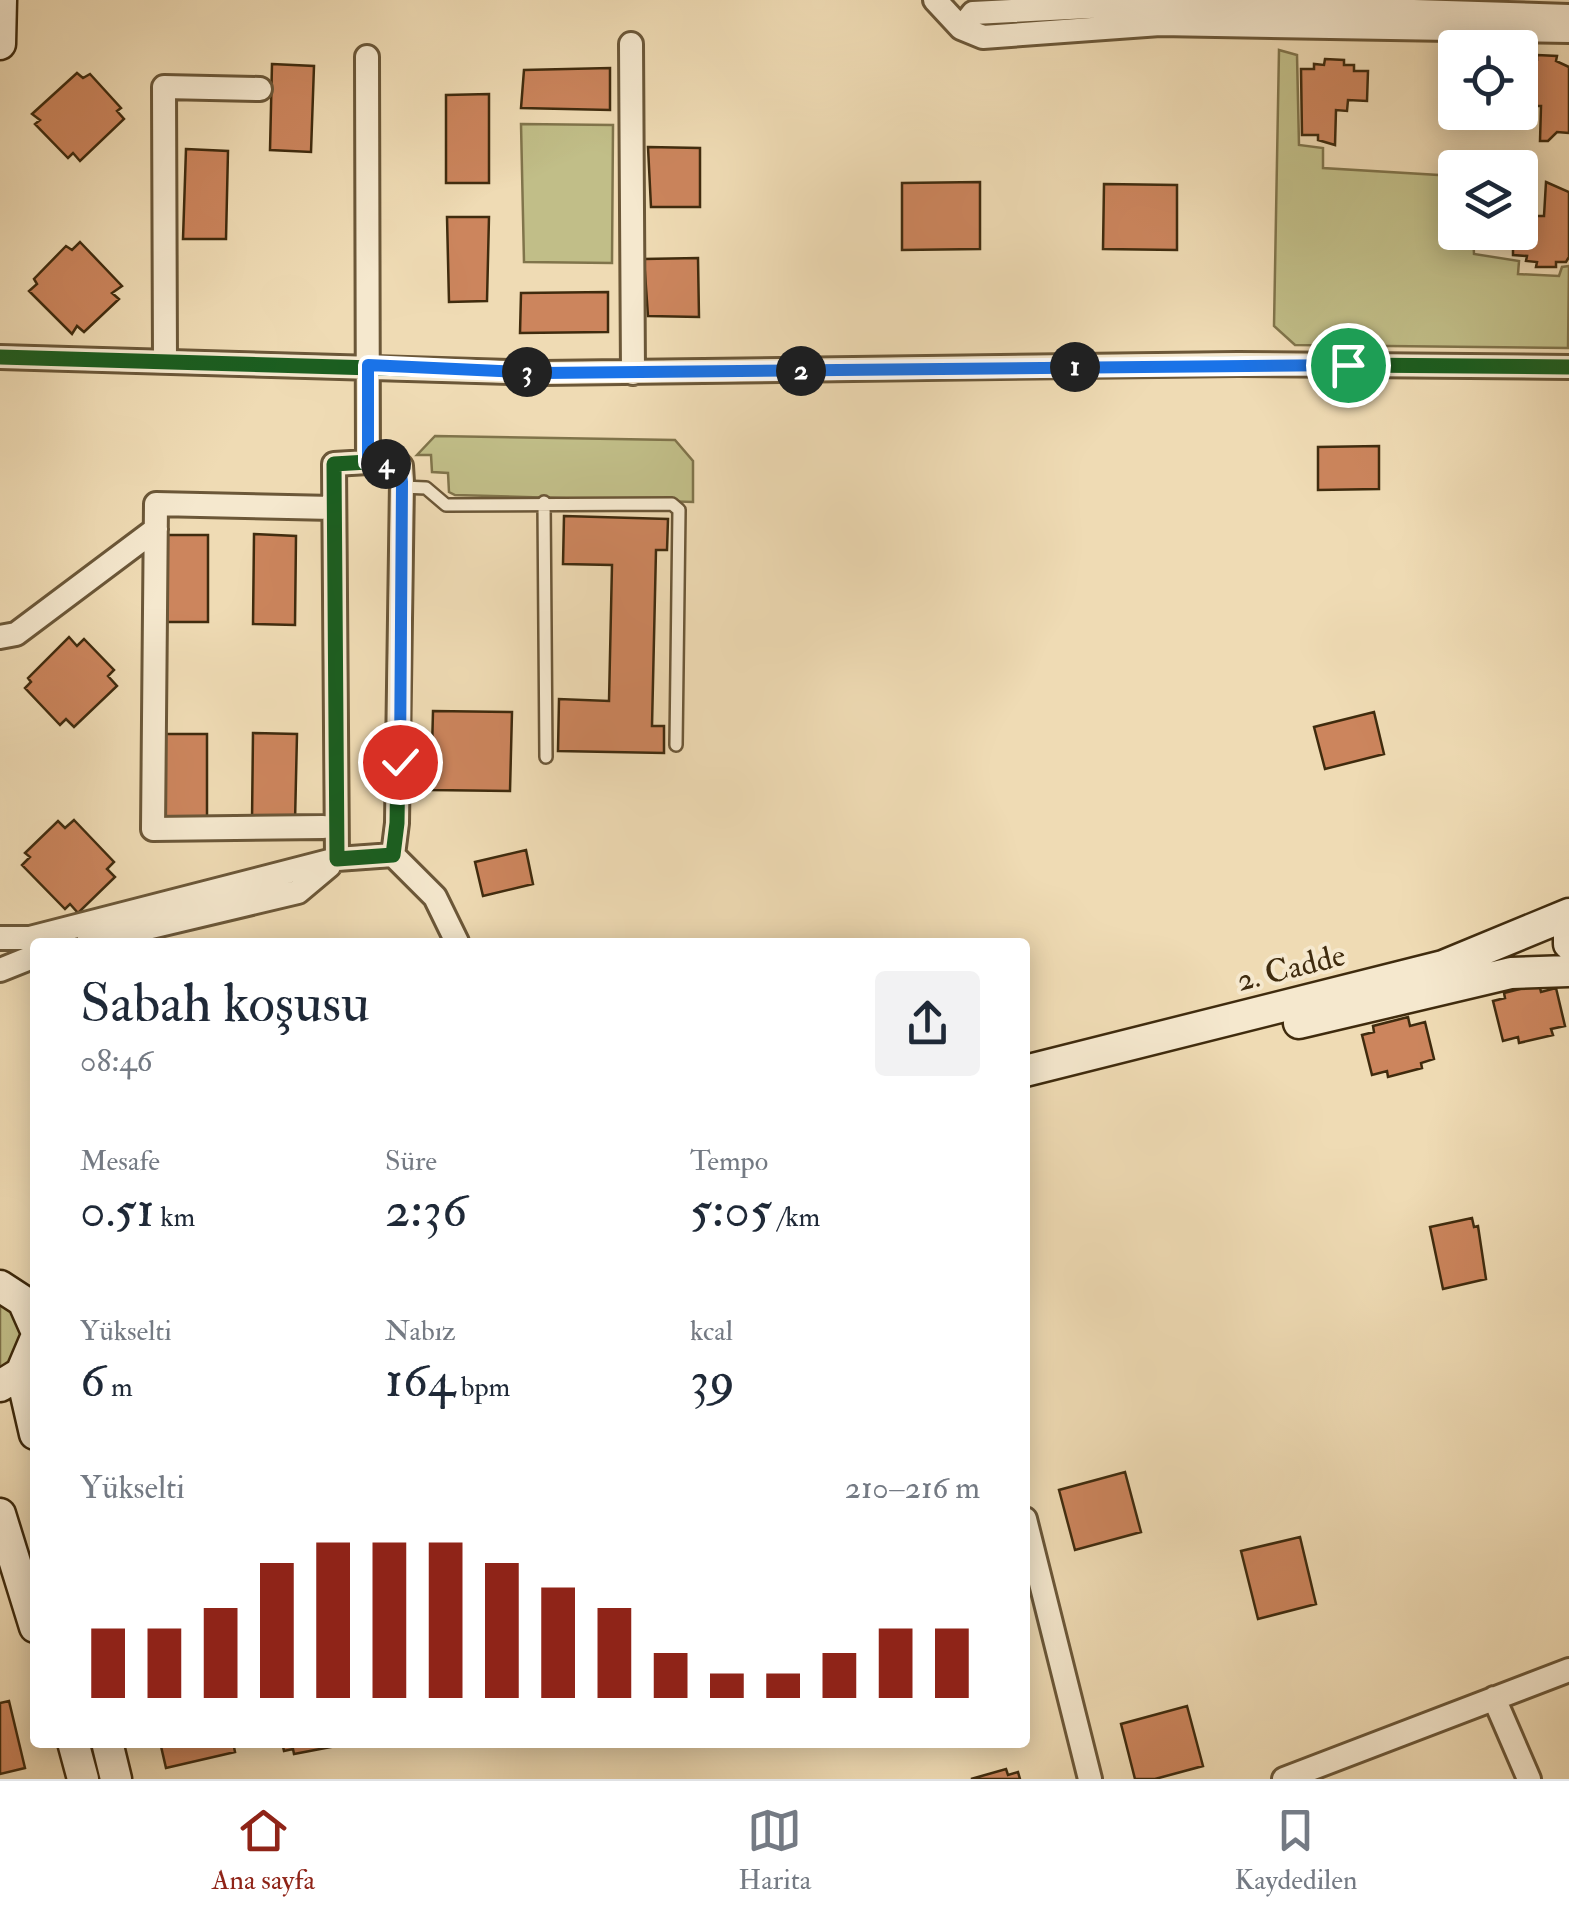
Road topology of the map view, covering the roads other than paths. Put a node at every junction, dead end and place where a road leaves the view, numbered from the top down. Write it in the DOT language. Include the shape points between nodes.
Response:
graph roads {
  1 [pos="1,0"];
  2 [pos="936,0"];
  3 [pos="1464,5"];
  4 [pos="1569,16"];
  5 [pos="961,28"];
  6 [pos="1569,31"];
  7 [pos="0,44"];
  8 [pos="631,44"];
  9 [pos="367,57"];
  10 [pos="260,89"];
  11 [pos="0,357"];
  12 [pos="165,361"];
  13 [pos="368,365"];
  14 [pos="1569,367"];
  15 [pos="633,373"];
  16 [pos="368,462"];
  17 [pos="402,487"];
  18 [pos="544,502"];
  19 [pos="334,508"];
  20 [pos="156,529"];
  21 [pos="0,637"];
  22 [pos="676,745"];
  23 [pos="546,757"];
  24 [pos="324,826"];
  25 [pos="393,855"];
  26 [pos="337,859"];
  27 [pos="1569,916"];
  28 [pos="0,938"];
  29 [pos="105,938"];
  30 [pos="455,938"];
  31 [pos="1569,944"];
  32 [pos="30,958"];
  33 [pos="0,970"];
  34 [pos="1569,971"];
  35 [pos="1030,1070"];
  36 [pos="1030,1092"];
  37 [pos="15,1288"];
  38 [pos="30,1316"];
  39 [pos="30,1348"];
  40 [pos="10,1379"];
  41 [pos="30,1423"];
  42 [pos="0,1514"];
  43 [pos="1030,1539"];
  44 [pos="30,1611"];
  45 [pos="1569,1670"];
  46 [pos="1494,1698"];
  47 [pos="75,1748"];
  48 [pos="108,1748"];
  49 [pos="83,1779"];
  50 [pos="116,1779"];
  51 [pos="1090,1779"];
  52 [pos="1284,1779"];
  53 [pos="1529,1779"];
  1 -- 7 [label="main road"];
  2 -- 5 [label="street"];
  3 -- 4 [label="street"];
  3 -- 5 [label="street" via="1166,3 973,13"];
  5 -- 6 [label="street" via="983,37 1160,24"];
  8 -- 15 [label="street"];
  9 -- 13 [label="street"];
  10 -- 12 [label="street" via="164,87"];
  11 -- 12 [label="street"];
  12 -- 13 [label="street"];
  13 -- 15 [label="street"];
  13 -- 16 [label="street"];
  14 -- 15 [label="street" via="1238,364"];
  16 -- 17 [label="street" via="400,466"];
  16 -- 19 [label="street" via="334,464"];
  17 -- 18 [label="lane" via="426,488 446,504"];
  17 -- 25 [label="street"];
  18 -- 22 [label="lane" via="672,504 678,510"];
  18 -- 23 [label="lane"];
  19 -- 20 [label="street" via="156,504"];
  19 -- 26 [label="street"];
  20 -- 21 [label="street" via="16,634"];
  20 -- 24 [label="street" via="153,829"];
  25 -- 26 [label="street"];
  25 -- 30 [label="street" via="434,897"];
  26 -- 28 [label="street" via="30,938"];
  26 -- 29 [label="street" via="298,892"];
  27 -- 31 [label="main road"];
  27 -- 35 [label="main road, 2. Cadde" via="1443,966"];
  32 -- 33 [label="street"];
  34 -- 36 [label="main road, 2. Cadde" via="1511,973"];
  37 -- 38 [label="main road"];
  39 -- 40 [label="main road"];
  40 -- 41 [label="main road"];
  42 -- 44 [label="main road"];
  43 -- 51 [label="street"];
  45 -- 46 [label="street"];
  46 -- 52 [label="street"];
  46 -- 53 [label="street"];
  47 -- 49 [label="main road"];
  48 -- 50 [label="main road"];
}
